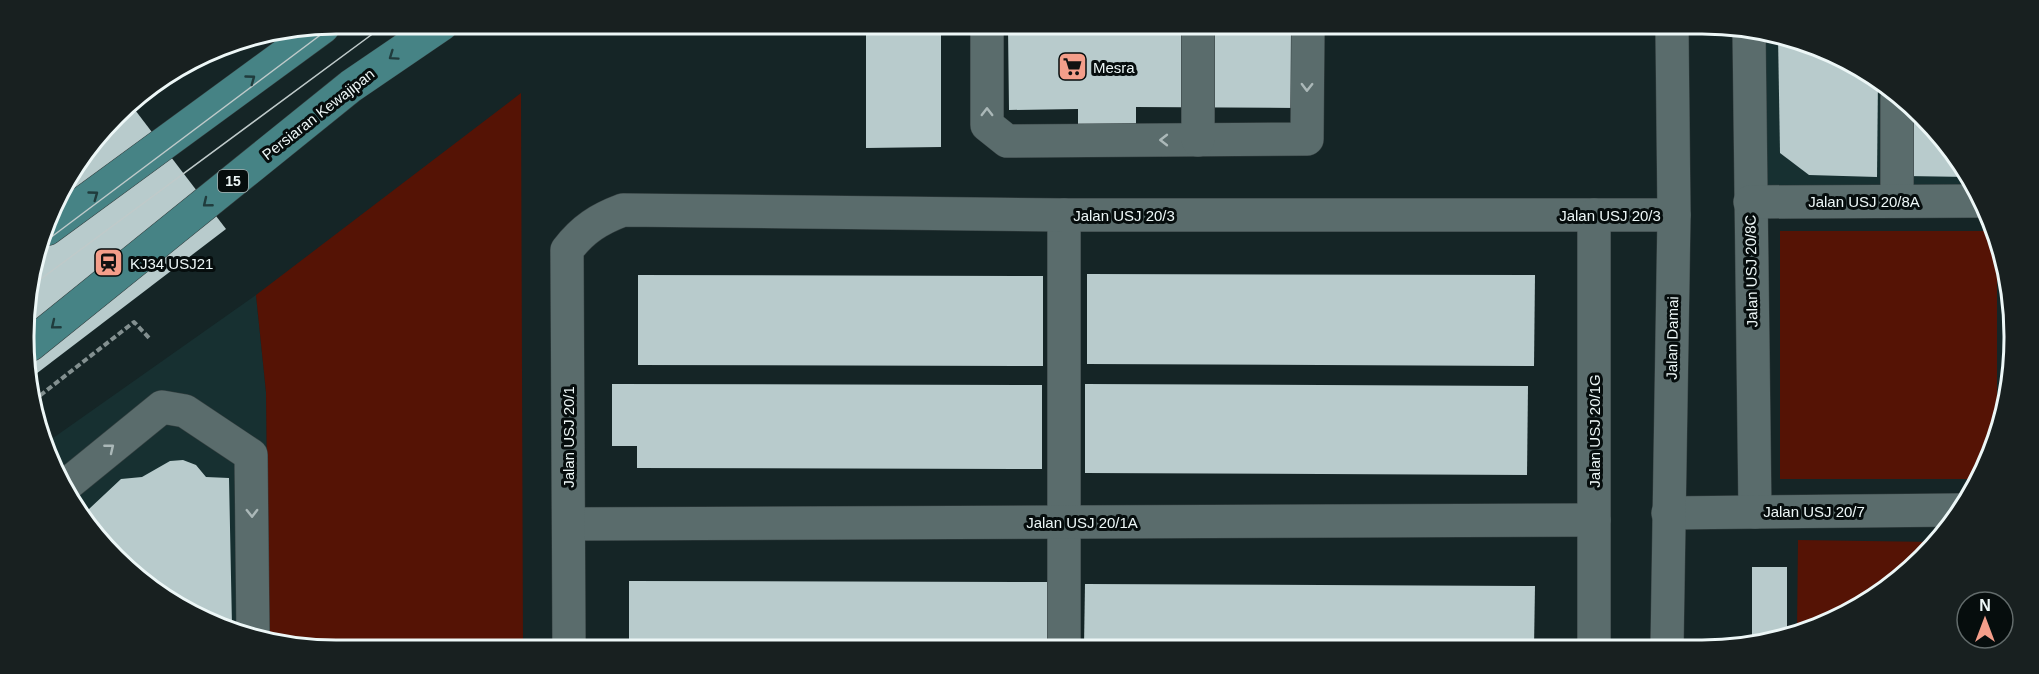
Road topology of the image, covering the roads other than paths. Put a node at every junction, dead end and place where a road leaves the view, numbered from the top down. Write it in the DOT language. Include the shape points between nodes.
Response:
graph roads {
  1 [pos="427,34"];
  2 [pos="987,34"];
  3 [pos="1198,34"];
  4 [pos="1308,34"];
  5 [pos="1672,34"];
  6 [pos="311,36"];
  7 [pos="1749,38"];
  8 [pos="1897,107"];
  9 [pos="1198,140"];
  10 [pos="1897,201"];
  11 [pos="1972,201"];
  12 [pos="1750,202"];
  13 [pos="1064,215"];
  14 [pos="1594,215"];
  15 [pos="1674,215"];
  16 [pos="58,221"];
  17 [pos="580,234"];
  18 [pos="34,342"];
  19 [pos="71,481"];
  20 [pos="1950,510"];
  21 [pos="1755,512"];
  22 [pos="1668,513"];
  23 [pos="1594,520"];
  24 [pos="1064,522"];
  25 [pos="569,524"];
  26 [pos="253,627"];
  27 [pos="569,640"];
  28 [pos="1064,640"];
  29 [pos="1594,640"];
  30 [pos="1667,640"];
  1 -- 18 [label="main road, Persiaran Kewajipan / 15, one-way" via="351,86"];
  9 -- 2 [label="street, one-way" via="1007,141 987,124"];
  3 -- 9 [label="street"];
  4 -- 9 [label="street, one-way" via="1306,139"];
  5 -- 15 [label="street, Jalan Damai"];
  16 -- 6 [label="main road, one-way"];
  7 -- 12 [label="street, Jalan USJ 20/8C"];
  8 -- 10 [label="street"];
  10 -- 11 [label="street, Jalan USJ 20/8A"];
  10 -- 12 [label="street, Jalan USJ 20/8A"];
  12 -- 21 [label="street, Jalan USJ 20/8C"];
  13 -- 14 [label="street, Jalan USJ 20/3"];
  13 -- 17 [label="street, Jalan USJ 20/3" via="623,210 598,219"];
  13 -- 24 [label="street"];
  14 -- 15 [label="street, Jalan USJ 20/3"];
  14 -- 23 [label="street, Jalan USJ 20/1G"];
  15 -- 22 [label="street, Jalan Damai"];
  17 -- 25 [label="street, Jalan USJ 20/1" via="567,250"];
  19 -- 26 [label="street, one-way" via="162,407 185,411 251,455"];
  20 -- 21 [label="street, Jalan USJ 20/7"];
  21 -- 22 [label="street, Jalan USJ 20/7"];
  22 -- 30 [label="street, Jalan Damai"];
  23 -- 24 [label="street, Jalan USJ 20/1A"];
  23 -- 29 [label="street, Jalan USJ 20/1G"];
  24 -- 25 [label="street, Jalan USJ 20/1A"];
  24 -- 28 [label="street"];
  25 -- 27 [label="street, Jalan USJ 20/1"];
}
